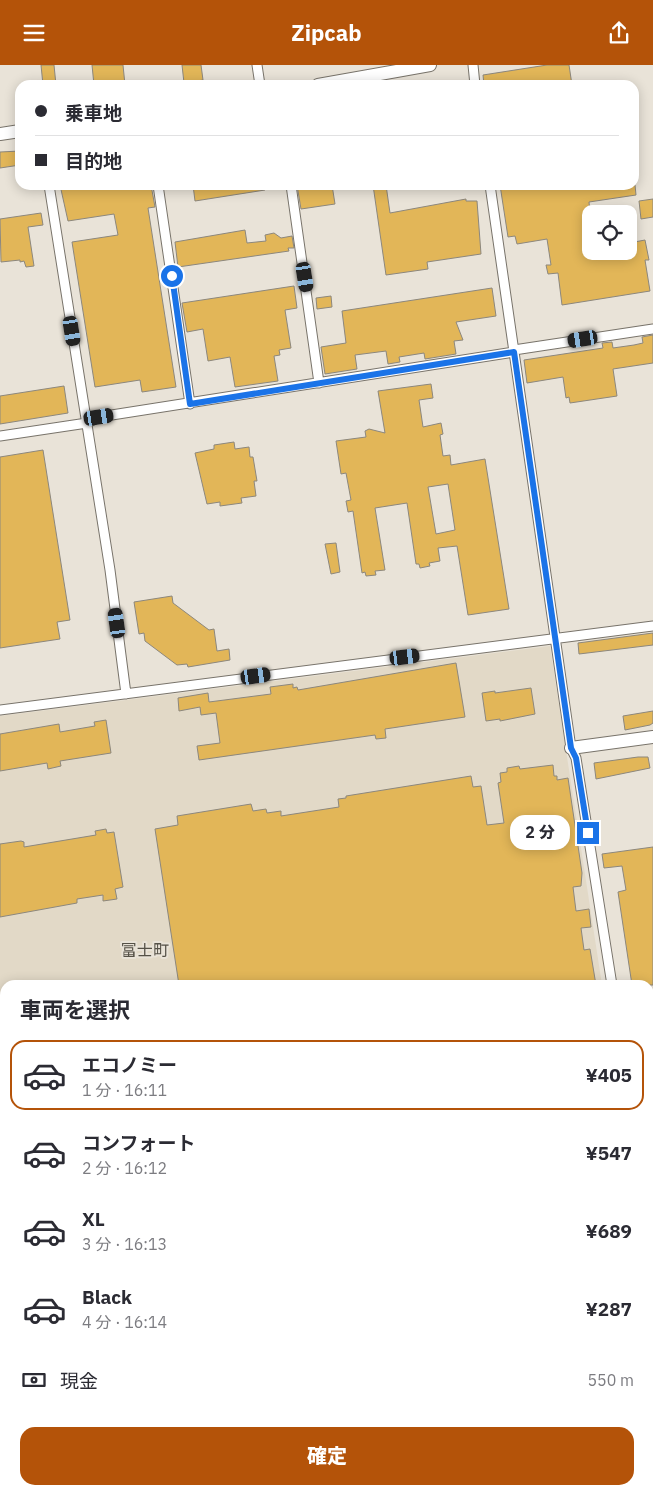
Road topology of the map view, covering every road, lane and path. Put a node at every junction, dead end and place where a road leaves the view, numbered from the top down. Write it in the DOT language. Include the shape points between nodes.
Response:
graph roads {
  1 [pos="257,65"];
  2 [pos="430,65"];
  3 [pos="472,65"];
  4 [pos="259,80"];
  5 [pos="346,80"];
  6 [pos="475,80"];
  7 [pos="15,132"];
  8 [pos="0,134"];
  9 [pos="50,190"];
  10 [pos="159,190"];
  11 [pos="292,190"];
  12 [pos="491,190"];
  13 [pos="653,329"];
  14 [pos="514,351"];
  15 [pos="320,383"];
  16 [pos="190,404"];
  17 [pos="87,423"];
  18 [pos="0,436"];
  19 [pos="653,626"];
  20 [pos="555,639"];
  21 [pos="126,694"];
  22 [pos="0,710"];
  23 [pos="653,737"];
  24 [pos="571,748"];
  25 [pos="611,980"];
  1 -- 4 [label="street"];
  2 -- 5 [label="street"];
  3 -- 6 [label="street"];
  7 -- 8 [label="street"];
  9 -- 17 [label="street"];
  10 -- 16 [label="street"];
  11 -- 15 [label="street"];
  12 -- 14 [label="street"];
  13 -- 14 [label="street"];
  14 -- 15 [label="street"];
  14 -- 20 [label="street"];
  15 -- 16 [label="street"];
  16 -- 17 [label="street" via="99,417"];
  17 -- 18 [label="street"];
  17 -- 21 [label="street"];
  19 -- 20 [label="street"];
  20 -- 21 [label="street"];
  20 -- 24 [label="street"];
  21 -- 22 [label="street"];
  23 -- 24 [label="street"];
  24 -- 25 [label="street" via="576,758"];
}
